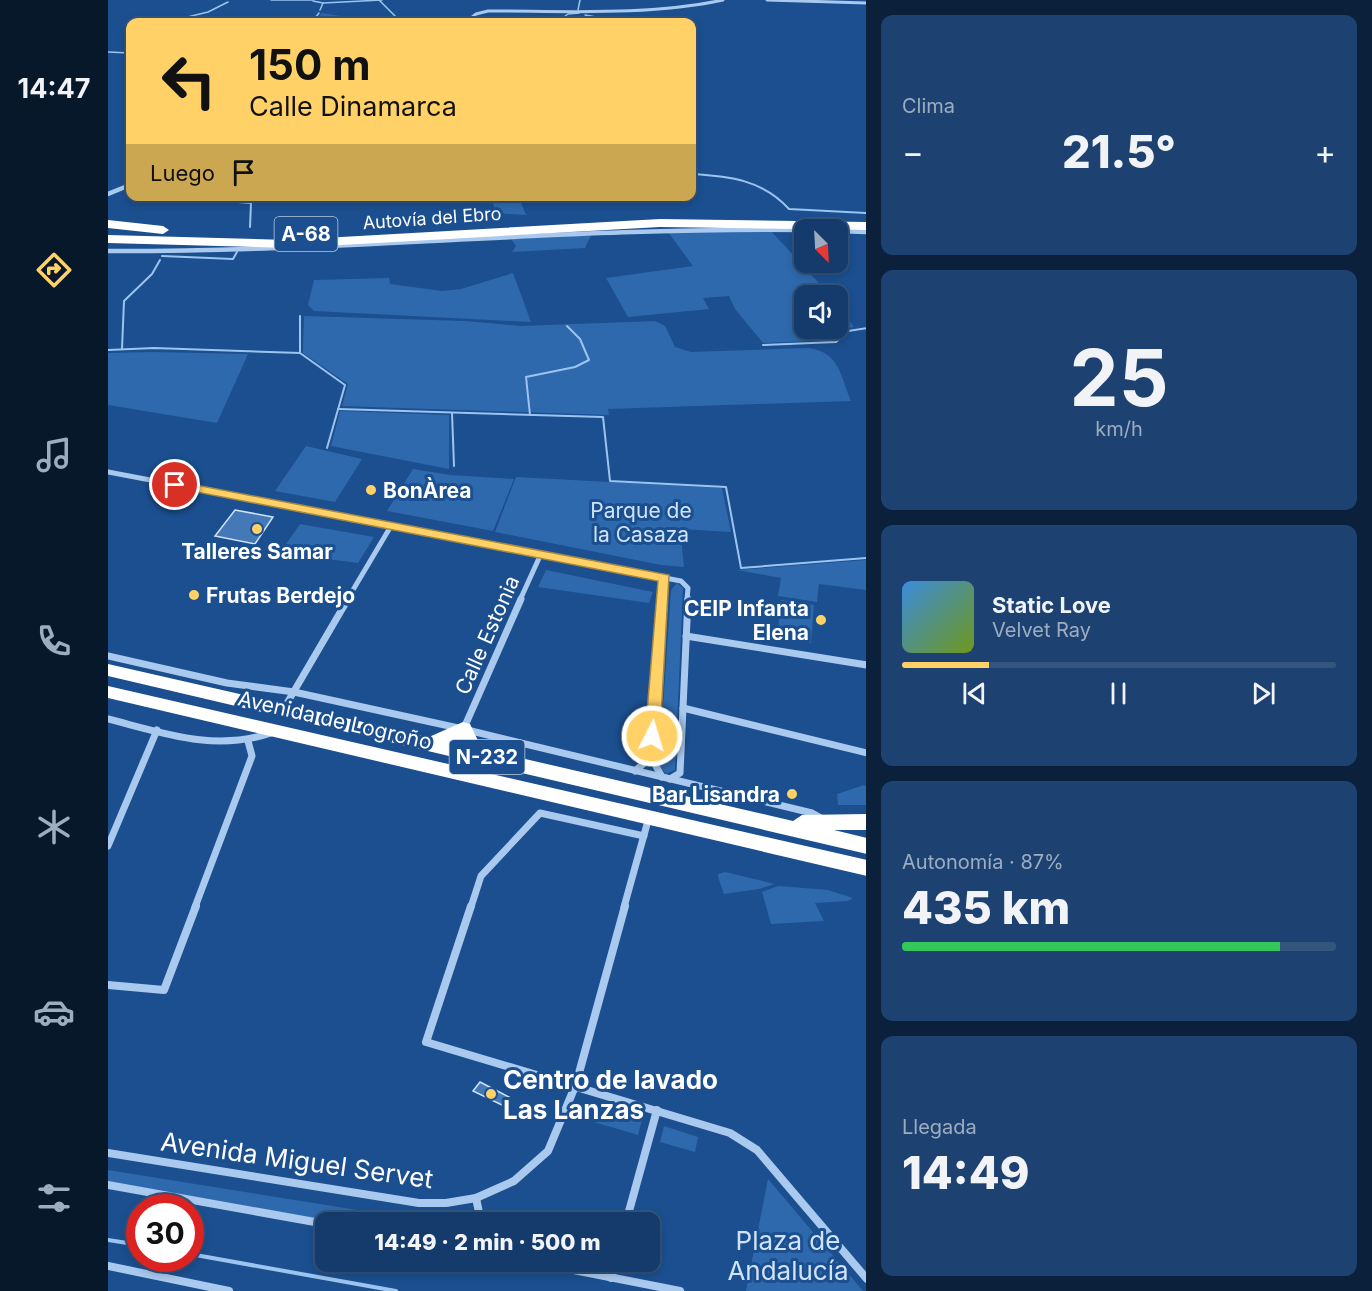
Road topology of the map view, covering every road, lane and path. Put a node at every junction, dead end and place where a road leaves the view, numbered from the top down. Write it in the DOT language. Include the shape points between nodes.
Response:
graph roads {
  1 [pos="723,0"];
  2 [pos="767,0"];
  3 [pos="866,3"];
  4 [pos="471,18"];
  5 [pos="126,187"];
  6 [pos="108,194"];
  7 [pos="866,219"];
  8 [pos="108,224"];
  9 [pos="866,226"];
  10 [pos="108,230"];
  11 [pos="794,230"];
  12 [pos="848,231"];
  13 [pos="866,232"];
  14 [pos="249,235"];
  15 [pos="108,239"];
  16 [pos="108,244"];
  17 [pos="228,244"];
  18 [pos="108,251"];
  19 [pos="108,472"];
  20 [pos="391,526"];
  21 [pos="540,556"];
  22 [pos="665,578"];
  23 [pos="686,636"];
  24 [pos="108,656"];
  25 [pos="866,665"];
  26 [pos="108,670"];
  27 [pos="168,677"];
  28 [pos="108,692"];
  29 [pos="294,692"];
  30 [pos="683,708"];
  31 [pos="282,710"];
  32 [pos="108,719"];
  33 [pos="463,729"];
  34 [pos="157,730"];
  35 [pos="274,731"];
  36 [pos="248,741"];
  37 [pos="433,744"];
  38 [pos="866,753"];
  39 [pos="476,754"];
  40 [pos="651,757"];
  41 [pos="635,771"];
  42 [pos="662,777"];
  43 [pos="670,779"];
  44 [pos="772,822"];
  45 [pos="866,822"];
  46 [pos="829,823"];
  47 [pos="646,826"];
  48 [pos="108,846"];
  49 [pos="866,846"];
  50 [pos="866,868"];
  51 [pos="108,985"];
  52 [pos="576,1084"];
  53 [pos="657,1110"];
  54 [pos="108,1153"];
  55 [pos="108,1185"];
  56 [pos="476,1198"];
  57 [pos="479,1212"];
  58 [pos="629,1212"];
  59 [pos="315,1222"];
  60 [pos="108,1266"];
  61 [pos="582,1272"];
  62 [pos="613,1272"];
  63 [pos="611,1278"];
  64 [pos="866,1278"];
  65 [pos="229,1291"];
  66 [pos="680,1291"];
  1 -- 4 [label="street" via="699,5 584,11 488,11"];
  2 -- 3 [label="street"];
  5 -- 6 [label="street"];
  7 -- 14 [label="highway, Autovía del Ebro / A-68" via="660,215"];
  8 -- 14 [label="highway"];
  9 -- 17 [label="highway, Autovía del Ebro / A-68" via="660,223"];
  10 -- 14 [label="highway, Autovía del Ebro / A-68"];
  11 -- 18 [label="street" via="562,234 202,253"];
  12 -- 13 [label="street"];
  15 -- 17 [label="highway, Autovía del Ebro / A-68"];
  16 -- 17 [label="highway"];
  19 -- 20 [label="street"];
  20 -- 21 [label="street"];
  20 -- 29 [label="street"];
  21 -- 22 [label="street"];
  21 -- 33 [label="street, Calle Estonia"];
  22 -- 23 [label="street" via="687,584"];
  22 -- 40 [label="street"];
  23 -- 25 [label="street"];
  23 -- 30 [label="street"];
  24 -- 27 [label="street"];
  26 -- 27 [label="highway, Avenida de Logroño / N-232"];
  27 -- 29 [label="street"];
  27 -- 31 [label="highway, Avenida de Logroño / N-232"];
  28 -- 35 [label="highway, Avenida de Logroño / N-232"];
  29 -- 31 [label="street"];
  29 -- 33 [label="street"];
  30 -- 38 [label="street"];
  30 -- 43 [label="street" via="681,773"];
  31 -- 37 [label="highway, Avenida de Logroño / N-232"];
  32 -- 34 [label="street"];
  33 -- 37 [label="highway"];
  33 -- 39 [label="highway"];
  33 -- 41 [label="street"];
  34 -- 36 [label="street" via="210,742"];
  34 -- 48 [label="street"];
  35 -- 36 [label="street"];
  35 -- 47 [label="highway, Avenida de Logroño / N-232"];
  36 -- 51 [label="street" via="252,756 164,990"];
  37 -- 39 [label="highway, Avenida de Logroño / N-232"];
  39 -- 44 [label="highway, Avenida de Logroño / N-232"];
  40 -- 41 [label="street"];
  40 -- 42 [label="street"];
  41 -- 42 [label="street"];
  42 -- 43 [label="street"];
  43 -- 46 [label="street" via="812,813"];
  44 -- 46 [label="highway"];
  44 -- 49 [label="highway, Avenida de Logroño / N-232"];
  45 -- 46 [label="highway"];
  47 -- 50 [label="highway, Avenida de Logroño / N-232"];
  47 -- 52 [label="street, Avenida Miguel Servet"];
  47 -- 52 [label="street" via="540,813 480,876 426,1042"];
  52 -- 53 [label="street"];
  52 -- 56 [label="street, Avenida Miguel Servet" via="548,1151 514,1181"];
  53 -- 58 [label="street"];
  53 -- 64 [label="street" via="730,1133 757,1150"];
  54 -- 56 [label="street, Avenida Miguel Servet" via="391,1200 446,1203"];
  55 -- 59 [label="street"];
  56 -- 57 [label="street"];
  60 -- 65 [label="street"];
  61 -- 63 [label="street"];
  62 -- 63 [label="street"];
  63 -- 66 [label="street"];
}
